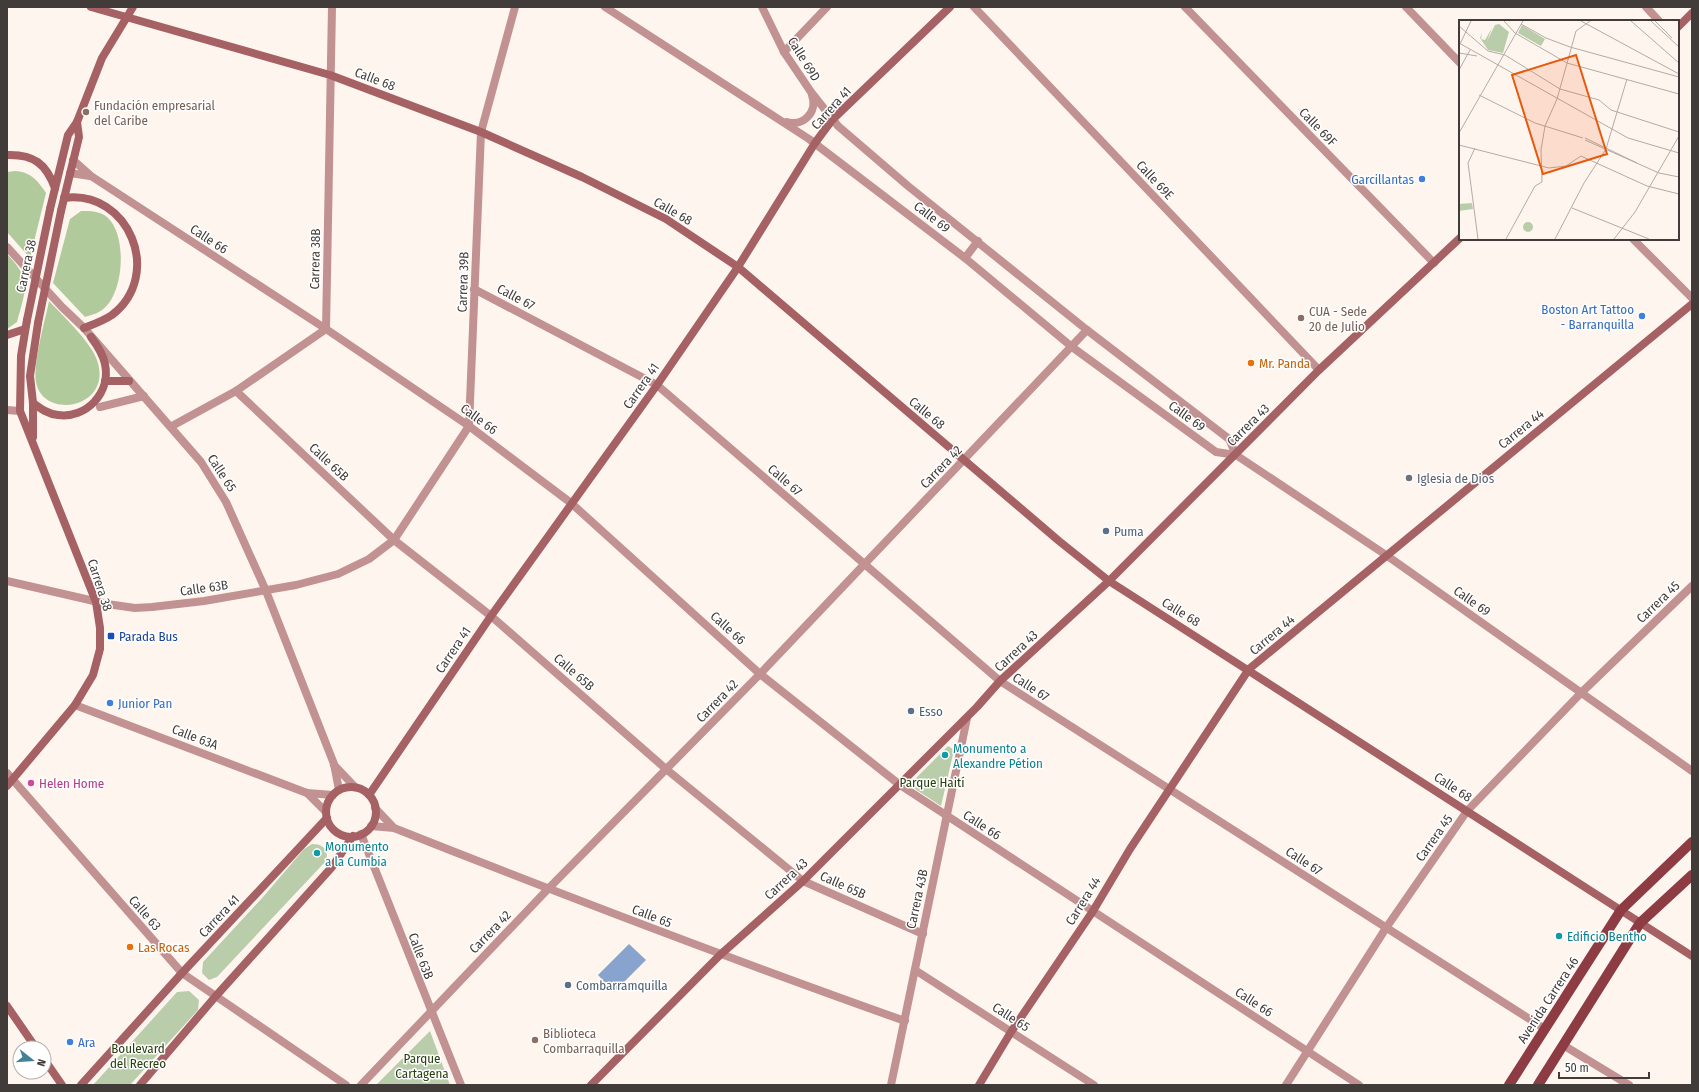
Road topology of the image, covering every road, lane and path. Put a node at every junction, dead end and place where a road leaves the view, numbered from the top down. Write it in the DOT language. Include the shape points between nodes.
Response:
graph roads {
  1 [pos="90,7"];
  2 [pos="133,7"];
  3 [pos="332,7"];
  4 [pos="515,7"];
  5 [pos="605,7"];
  6 [pos="762,7"];
  7 [pos="826,7"];
  8 [pos="950,7"];
  9 [pos="974,7"];
  10 [pos="1185,7"];
  11 [pos="1406,7"];
  12 [pos="1646,7"];
  13 [pos="1692,14"];
  14 [pos="126,17"];
  15 [pos="1659,20"];
  16 [pos="1679,26"];
  17 [pos="784,52"];
  18 [pos="1459,62"];
  19 [pos="330,75"];
  20 [pos="811,92"];
  21 [pos="832,120"];
  22 [pos="785,121"];
  23 [pos="77,122"];
  24 [pos="481,132"];
  25 [pos="815,143"];
  26 [pos="7,155"];
  27 [pos="73,160"];
  28 [pos="70,173"];
  29 [pos="91,176"];
  30 [pos="55,188"];
  31 [pos="64,198"];
  32 [pos="1459,239"];
  33 [pos="1634,240"];
  34 [pos="978,241"];
  35 [pos="7,247"];
  36 [pos="965,258"];
  37 [pos="1434,263"];
  38 [pos="738,267"];
  39 [pos="474,289"];
  40 [pos="1692,298"];
  41 [pos="1692,304"];
  42 [pos="84,328"];
  43 [pos="25,329"];
  44 [pos="326,330"];
  45 [pos="1087,330"];
  46 [pos="7,335"];
  47 [pos="91,337"];
  48 [pos="1072,347"];
  49 [pos="1319,370"];
  50 [pos="106,381"];
  51 [pos="129,381"];
  52 [pos="656,385"];
  53 [pos="236,391"];
  54 [pos="144,396"];
  55 [pos="33,403"];
  56 [pos="100,407"];
  57 [pos="7,410"];
  58 [pos="20,411"];
  59 [pos="172,426"];
  60 [pos="469,426"];
  61 [pos="33,442"];
  62 [pos="1236,454"];
  63 [pos="964,460"];
  64 [pos="571,503"];
  65 [pos="394,540"];
  66 [pos="1386,555"];
  67 [pos="864,564"];
  68 [pos="1109,581"];
  69 [pos="7,582"];
  70 [pos="1692,586"];
  71 [pos="266,592"];
  72 [pos="96,602"];
  73 [pos="491,616"];
  74 [pos="1249,670"];
  75 [pos="760,674"];
  76 [pos="1000,681"];
  77 [pos="1581,693"];
  78 [pos="75,705"];
  79 [pos="967,718"];
  80 [pos="334,764"];
  81 [pos="666,769"];
  82 [pos="1692,771"];
  83 [pos="7,773"];
  84 [pos="13,779"];
  85 [pos="900,785"];
  86 [pos="7,786"];
  87 [pos="355,787"];
  88 [pos="1169,790"];
  89 [pos="336,792"];
  90 [pos="306,793"];
  91 [pos="369,795"];
  92 [pos="375,808"];
  93 [pos="1467,811"];
  94 [pos="326,815"];
  95 [pos="947,817"];
  96 [pos="371,826"];
  97 [pos="394,828"];
  98 [pos="357,835"];
  99 [pos="1692,842"];
  100 [pos="1692,875"];
  101 [pos="803,881"];
  102 [pos="548,889"];
  103 [pos="1621,910"];
  104 [pos="1093,911"];
  105 [pos="1640,923"];
  106 [pos="1386,928"];
  107 [pos="922,934"];
  108 [pos="720,955"];
  109 [pos="1692,956"];
  110 [pos="915,970"];
  111 [pos="182,973"];
  112 [pos="215,997"];
  113 [pos="7,1006"];
  114 [pos="430,1013"];
  115 [pos="905,1021"];
  116 [pos="1545,1029"];
  117 [pos="1011,1032"];
  118 [pos="30,1040"];
  119 [pos="1563,1045"];
  120 [pos="1307,1052"];
  121 [pos="52,1071"];
  122 [pos="62,1085"];
  123 [pos="81,1085"];
  124 [pos="140,1085"];
  125 [pos="346,1085"];
  126 [pos="362,1085"];
  127 [pos="461,1085"];
  128 [pos="591,1085"];
  129 [pos="891,1085"];
  130 [pos="979,1085"];
  131 [pos="1094,1085"];
  132 [pos="1286,1085"];
  133 [pos="1358,1085"];
  134 [pos="1509,1085"];
  135 [pos="1538,1085"];
  136 [pos="1629,1085"];
  1 -- 14 [label="street, Calle 68"];
  2 -- 14 [label="street, Carrera 38"];
  3 -- 19 [label="street, Carrera 38B"];
  4 -- 24 [label="street, Carrera 39B"];
  5 -- 22 [label="street, Calle 69"];
  6 -- 17 [label="street, Calle 69D"];
  7 -- 17 [label="street"];
  8 -- 21 [label="street, Carrera 41"];
  9 -- 49 [label="street, Calle 69E"];
  10 -- 37 [label="street, Calle 69F"];
  11 -- 18 [label="street"];
  12 -- 15 [label="street"];
  13 -- 16 [label="street"];
  14 -- 19 [label="street, Calle 68"];
  14 -- 23 [label="street, Carrera 38" via="102,58"];
  17 -- 20 [label="street, Calle 69D"];
  19 -- 24 [label="street, Calle 68"];
  19 -- 44 [label="street, Carrera 38B"];
  20 -- 21 [label="street, Calle 69D"];
  20 -- 22 [label="street" via="814,102 808,117 795,123"];
  21 -- 25 [label="street, Carrera 41"];
  21 -- 34 [label="street, Calle 69" via="908,186"];
  22 -- 25 [label="street, Calle 69"];
  23 -- 27 [label="street, Carrera 38" via="79,137"];
  23 -- 30 [label="street, Carrera 38" via="68,135"];
  24 -- 38 [label="street, Calle 68" via="582,177 666,219"];
  24 -- 39 [label="street, Carrera 39B"];
  25 -- 36 [label="street, Calle 69"];
  25 -- 38 [label="street, Carrera 41"];
  26 -- 30 [label="street" via="24,155 38,162 49,173"];
  27 -- 28 [label="street, Carrera 38"];
  27 -- 29 [label="street, Calle 66"];
  28 -- 29 [label="street, Calle 66"];
  28 -- 31 [label="street, Carrera 38"];
  29 -- 44 [label="street, Calle 66"];
  30 -- 43 [label="street, Carrera 38, bridge"];
  31 -- 42 [label="street" via="77,196 92,199 106,206 128,228 137,258 136,274 123,303 106,318"];
  31 -- 55 [label="street, Carrera 38, bridge" via="38,323 30,376"];
  32 -- 37 [label="street, Carrera 43"];
  33 -- 40 [label="street"];
  34 -- 36 [label="street"];
  34 -- 45 [label="street, Calle 69"];
  35 -- 42 [label="street, Calle 65"];
  36 -- 48 [label="street, Calle 69"];
  37 -- 49 [label="street, Carrera 43"];
  38 -- 52 [label="street, Carrera 41"];
  38 -- 63 [label="street, Calle 68"];
  39 -- 52 [label="street, Calle 67"];
  39 -- 60 [label="street, Carrera 39B"];
  41 -- 66 [label="street, Carrera 44"];
  42 -- 47 [label="street, Calle 65"];
  43 -- 46 [label="street"];
  43 -- 58 [label="street, Carrera 38" via="21,356"];
  44 -- 53 [label="street"];
  44 -- 60 [label="street, Calle 66"];
  45 -- 48 [label="street, Carrera 42"];
  45 -- 62 [label="street, Calle 69" via="1229,439"];
  47 -- 50 [label="street" via="100,350 105,365"];
  47 -- 51 [label="street, Calle 65"];
  48 -- 62 [label="street, Calle 69" via="1216,452"];
  48 -- 63 [label="street, Carrera 42"];
  49 -- 62 [label="street, Carrera 43"];
  50 -- 51 [label="street"];
  50 -- 55 [label="street" via="96,400 79,413 68,416 47,413"];
  51 -- 54 [label="street, Calle 65"];
  52 -- 64 [label="street, Carrera 41"];
  52 -- 67 [label="street, Calle 67"];
  53 -- 59 [label="street"];
  53 -- 65 [label="street, Calle 65B"];
  54 -- 56 [label="street"];
  54 -- 59 [label="street, Calle 65"];
  55 -- 61 [label="street, Carrera 38"];
  57 -- 58 [label="street"];
  58 -- 61 [label="street, Carrera 38"];
  59 -- 71 [label="street, Calle 65" via="202,462 226,502"];
  60 -- 64 [label="street, Calle 66"];
  60 -- 65 [label="street"];
  61 -- 72 [label="street, Carrera 38"];
  62 -- 66 [label="street, Calle 69"];
  62 -- 68 [label="street, Carrera 43"];
  63 -- 67 [label="street, Carrera 42"];
  63 -- 68 [label="street, Calle 68"];
  64 -- 73 [label="street, Carrera 41"];
  64 -- 75 [label="street, Calle 66"];
  65 -- 71 [label="street, Calle 63B" via="369,559 338,574"];
  65 -- 73 [label="street, Calle 65B"];
  66 -- 74 [label="street, Carrera 44"];
  66 -- 77 [label="street, Calle 69"];
  67 -- 75 [label="street, Carrera 42"];
  67 -- 76 [label="street, Calle 67"];
  68 -- 74 [label="street, Calle 68"];
  68 -- 76 [label="street, Carrera 43"];
  69 -- 72 [label="street, Calle 63B"];
  70 -- 77 [label="street, Carrera 45"];
  71 -- 72 [label="street, Calle 63B" via="152,607 135,608"];
  71 -- 80 [label="street, Calle 65"];
  72 -- 78 [label="street, Carrera 38" via="100,649 93,675"];
  73 -- 81 [label="street, Calle 65B"];
  73 -- 91 [label="street, Carrera 41"];
  74 -- 88 [label="street, Carrera 44"];
  74 -- 93 [label="street, Calle 68"];
  75 -- 81 [label="street, Carrera 42"];
  75 -- 85 [label="street, Calle 66"];
  76 -- 79 [label="street, Carrera 43"];
  76 -- 88 [label="street, Calle 67"];
  77 -- 82 [label="street, Calle 69"];
  77 -- 93 [label="street, Carrera 45"];
  78 -- 84 [label="street, Carrera 38"];
  78 -- 90 [label="street, Calle 63A"];
  79 -- 85 [label="street, Carrera 43"];
  79 -- 95 [label="street, Carrera 43B"];
  80 -- 87 [label="street, Calle 65"];
  80 -- 89 [label="street, Calle 65"];
  81 -- 101 [label="street, Calle 65B"];
  81 -- 102 [label="street, Carrera 42"];
  83 -- 84 [label="street, Calle 63"];
  84 -- 86 [label="street, Carrera 38"];
  84 -- 111 [label="street, Calle 63"];
  85 -- 95 [label="street, Calle 66"];
  85 -- 101 [label="street, Carrera 43"];
  87 -- 89 [label="street"];
  87 -- 91 [label="street"];
  88 -- 104 [label="street, Carrera 44"];
  88 -- 106 [label="street, Calle 67"];
  89 -- 90 [label="street, Calle 63A"];
  89 -- 94 [label="street" via="327,806"];
  90 -- 94 [label="street, Calle 63A"];
  91 -- 92 [label="street"];
  92 -- 96 [label="street"];
  92 -- 97 [label="street, Calle 65"];
  93 -- 103 [label="street, Calle 68"];
  93 -- 106 [label="street, Carrera 45"];
  94 -- 98 [label="street" via="330,825 340,834"];
  94 -- 111 [label="street, Carrera 41"];
  95 -- 104 [label="street, Calle 66"];
  95 -- 107 [label="street, Carrera 43B"];
  96 -- 97 [label="street, Calle 65"];
  96 -- 98 [label="street"];
  97 -- 102 [label="street, Calle 65"];
  98 -- 112 [label="street" via="339,859"];
  98 -- 114 [label="street, Calle 63B"];
  99 -- 103 [label="main road, Avenida Carrera 46"];
  100 -- 105 [label="main road"];
  101 -- 107 [label="street, Calle 65B"];
  101 -- 108 [label="street, Carrera 43"];
  102 -- 108 [label="street, Calle 65"];
  102 -- 114 [label="street, Carrera 42"];
  103 -- 105 [label="street, Calle 68"];
  103 -- 116 [label="main road, Avenida Carrera 46"];
  104 -- 117 [label="street, Carrera 44"];
  104 -- 120 [label="street, Calle 66"];
  105 -- 109 [label="street, Calle 68"];
  105 -- 119 [label="main road"];
  106 -- 116 [label="street, Calle 67"];
  106 -- 120 [label="street, Carrera 45"];
  107 -- 110 [label="street, Carrera 43B"];
  108 -- 115 [label="street, Calle 65"];
  108 -- 128 [label="street, Carrera 43"];
  110 -- 115 [label="street, Carrera 43B"];
  110 -- 117 [label="street, Calle 65"];
  111 -- 112 [label="street, Calle 63"];
  111 -- 123 [label="street, Carrera 41"];
  112 -- 124 [label="street"];
  112 -- 125 [label="street, Calle 63"];
  113 -- 118 [label="street"];
  114 -- 126 [label="street, Carrera 42"];
  114 -- 127 [label="street, Calle 63B"];
  115 -- 129 [label="street, Carrera 43B"];
  116 -- 134 [label="main road, Avenida Carrera 46"];
  117 -- 130 [label="street, Carrera 44"];
  117 -- 131 [label="street, Calle 65"];
  119 -- 135 [label="main road"];
  119 -- 136 [label="street"];
  120 -- 132 [label="street, Carrera 45"];
  120 -- 133 [label="street, Calle 66"];
  121 -- 122 [label="street"];
}
